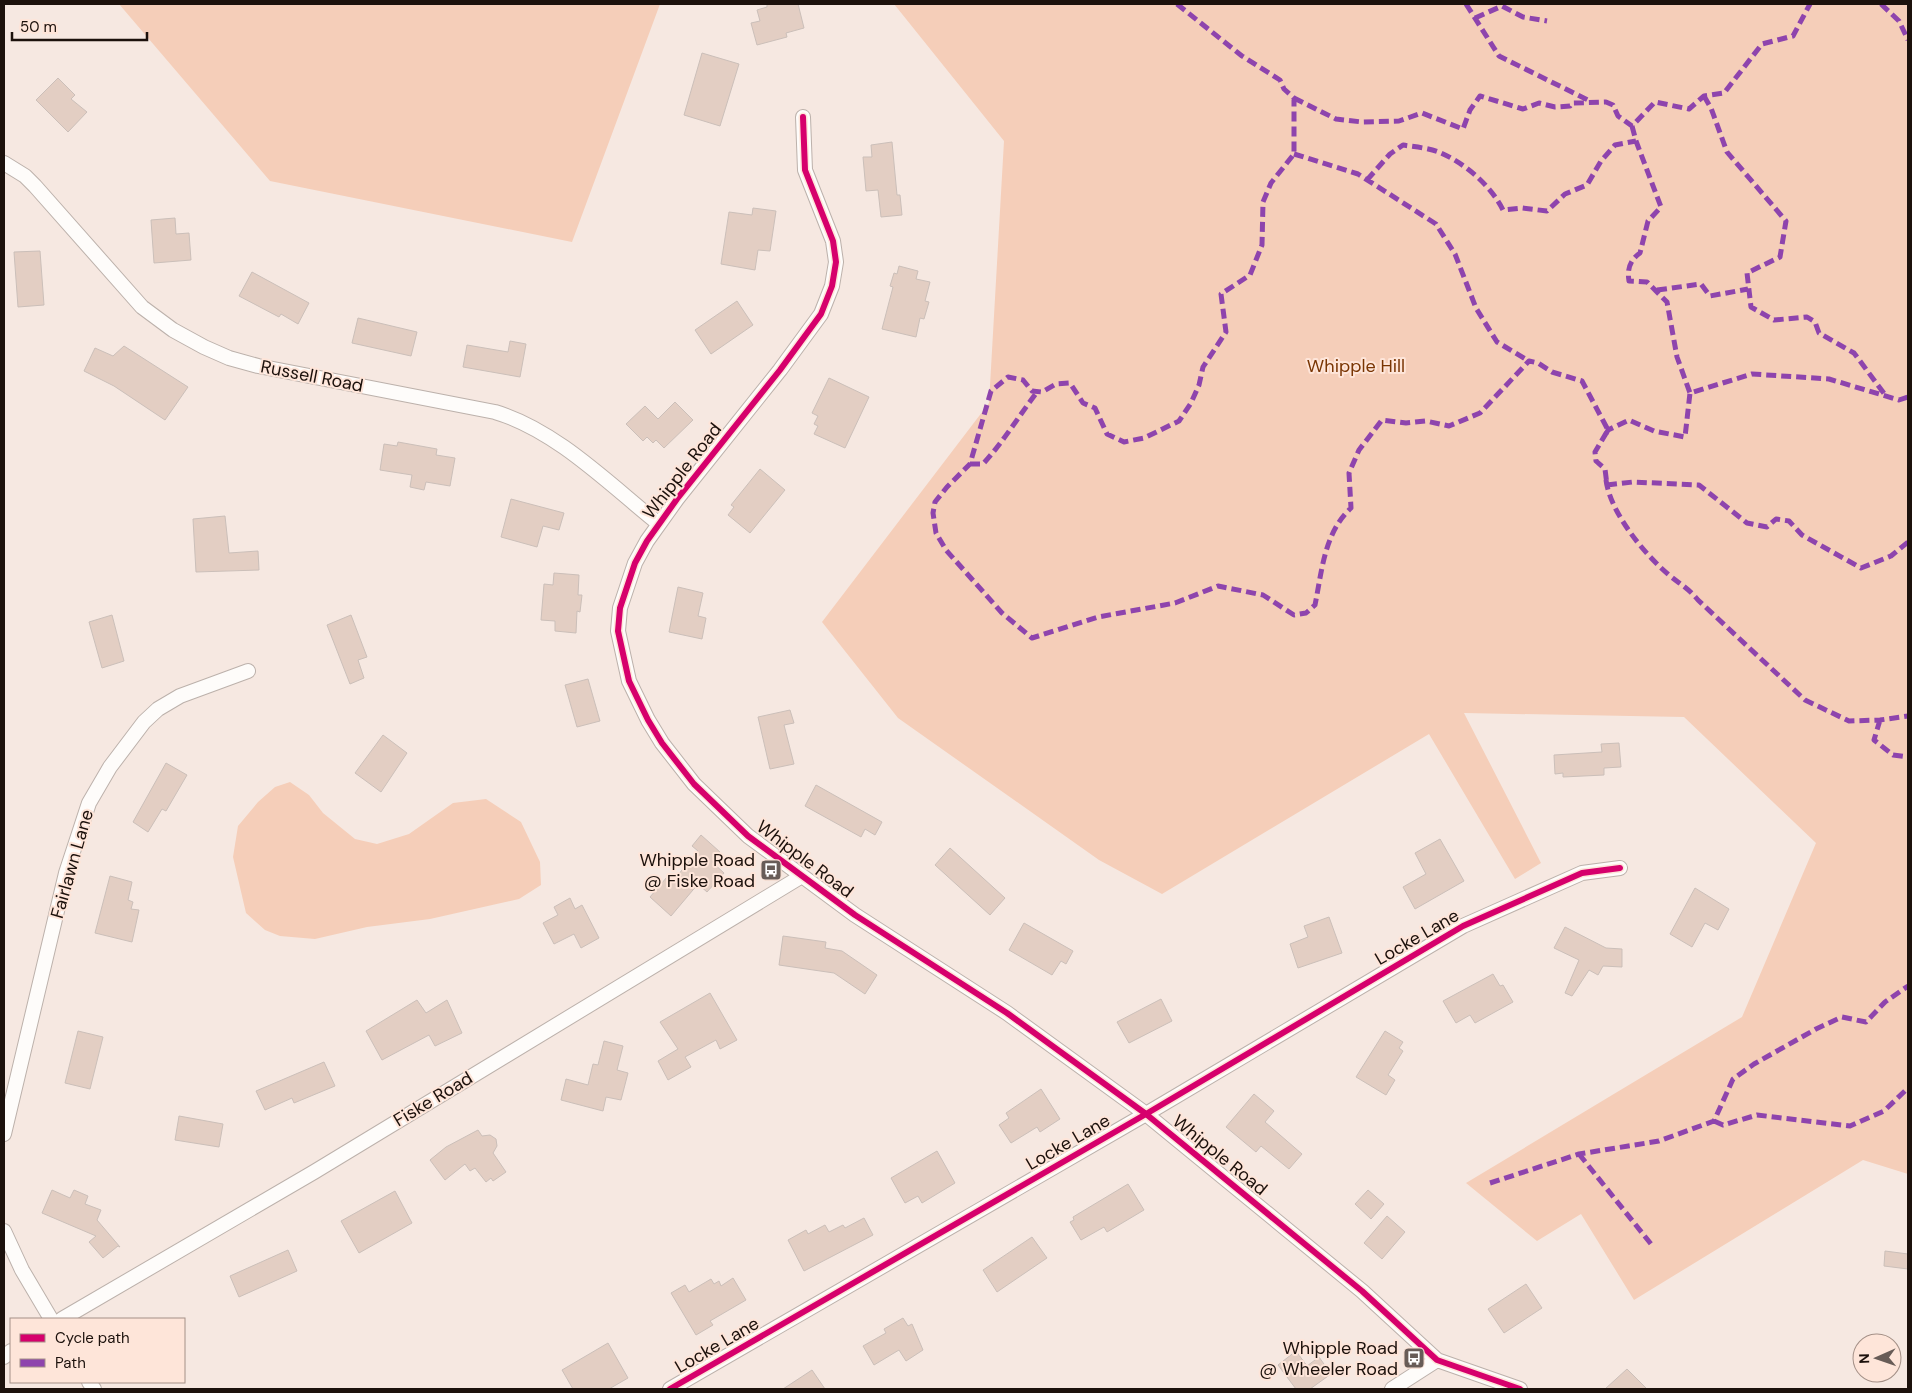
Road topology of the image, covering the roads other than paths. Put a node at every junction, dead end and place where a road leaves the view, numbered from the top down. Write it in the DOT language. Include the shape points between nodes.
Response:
graph roads {
  1 [pos="803,117"];
  2 [pos="4,163"];
  3 [pos="659,524"];
  4 [pos="248,671"];
  5 [pos="1620,868"];
  6 [pos="802,876"];
  7 [pos="1146,1114"];
  8 [pos="4,1134"];
  9 [pos="4,1232"];
  10 [pos="51,1318"];
  11 [pos="64,1318"];
  12 [pos="1437,1360"];
  13 [pos="670,1389"];
  14 [pos="1392,1389"];
  15 [pos="1520,1389"];
  1 -- 3 [label="street, Whipple Road" via="805,170 834,246 836,262 830,293 821,314 780,370"];
  2 -- 3 [label="street, Russell Road" via="35,186 142,307 194,342 242,362 518,419 549,436"];
  3 -- 6 [label="street, Whipple Road" via="635,563 620,608 619,640 629,681 662,743 694,784 748,836"];
  4 -- 8 [label="street, Fairlawn Lane" via="180,696 158,709 110,767 88,804 66,873"];
  5 -- 7 [label="street, Locke Lane" via="1582,873 1463,926"];
  6 -- 7 [label="street, Whipple Road" via="854,915 1007,1013"];
  6 -- 11 [label="street, Fiske Road" via="314,1172"];
  7 -- 12 [label="street, Whipple Road" via="1362,1291"];
  7 -- 13 [label="street, Locke Lane"];
  9 -- 10 [label="street" via="22,1270"];
  12 -- 14 [label="street"];
  12 -- 15 [label="street, Whipple Road"];
}
